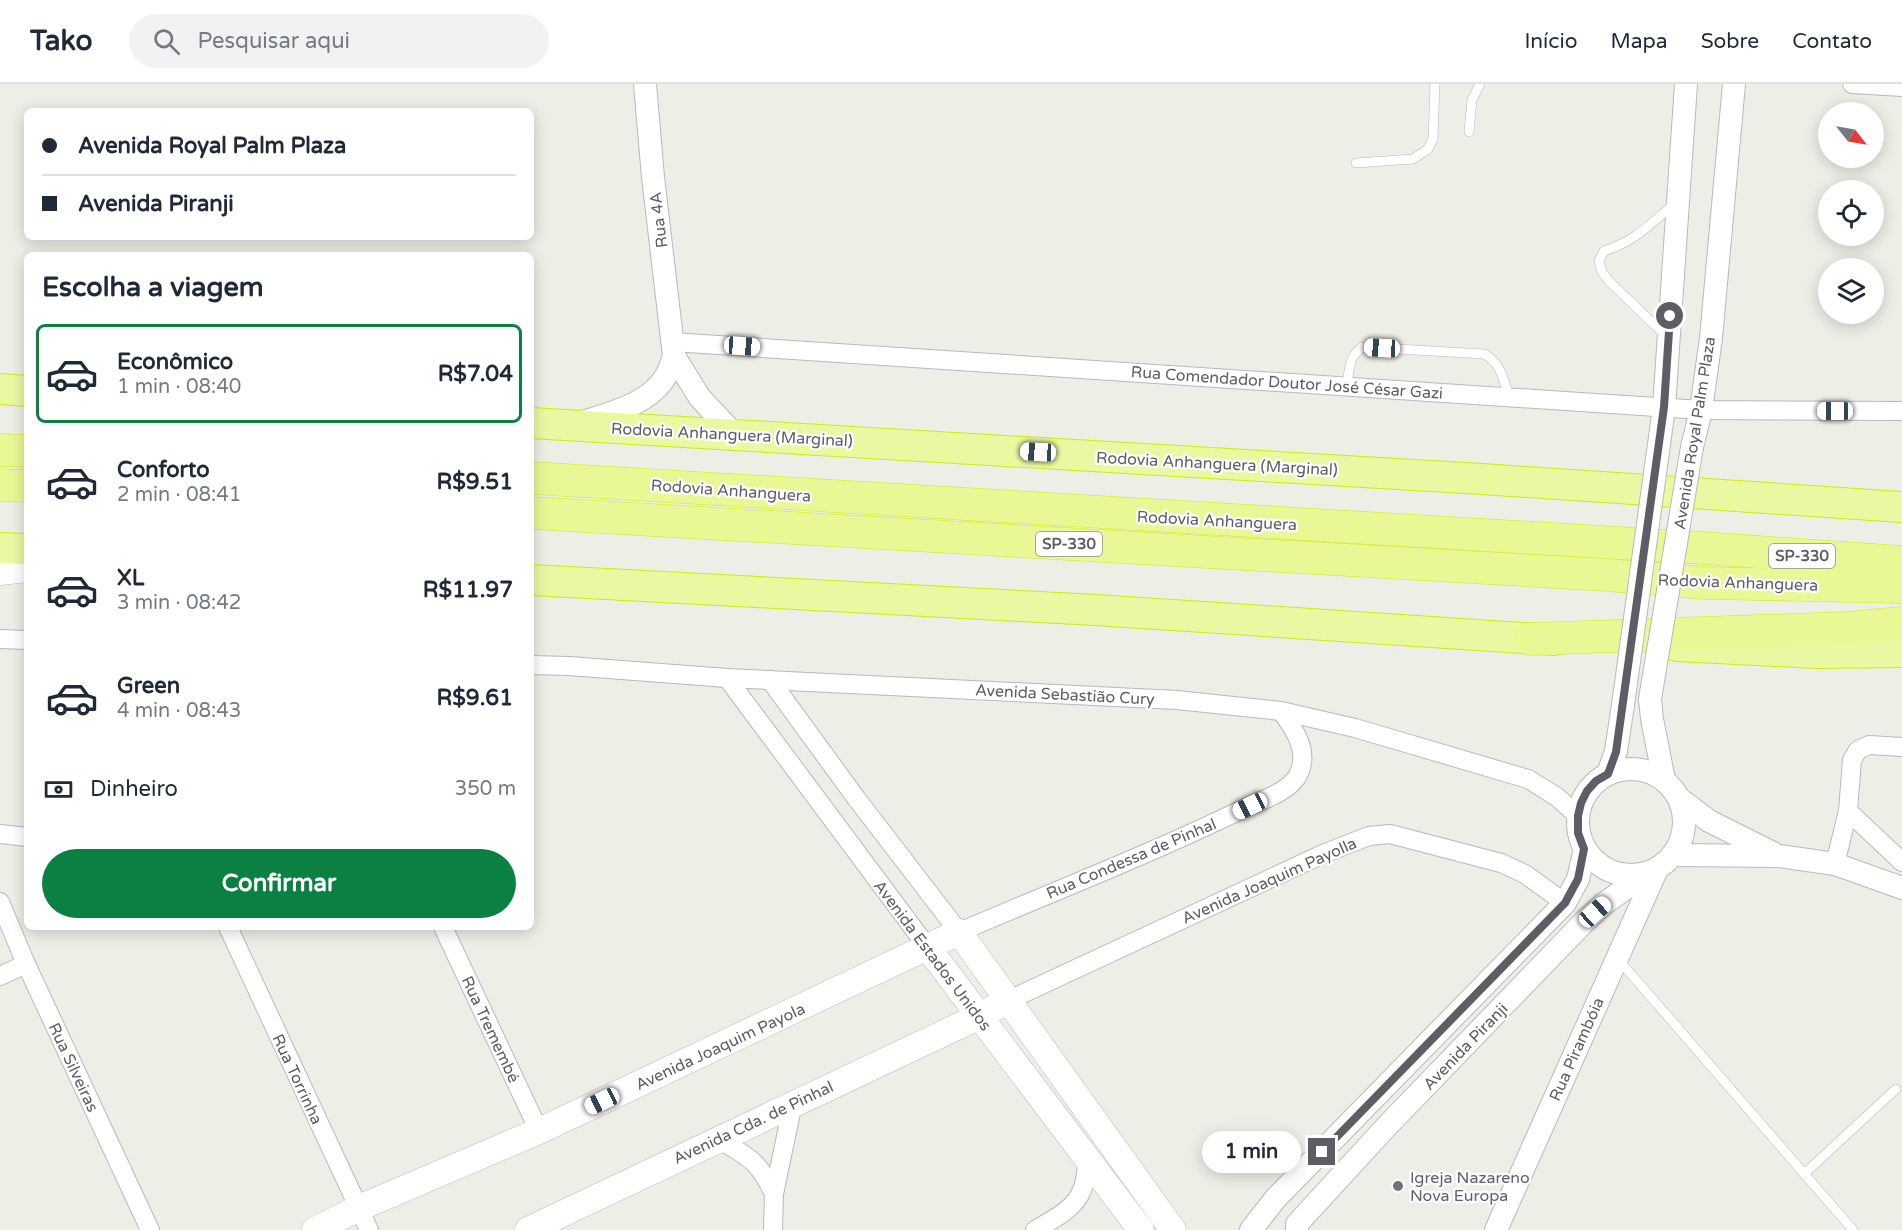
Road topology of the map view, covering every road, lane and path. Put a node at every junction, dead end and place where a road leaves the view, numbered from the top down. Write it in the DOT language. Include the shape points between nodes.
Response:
graph roads {
  1 [pos="645,84"];
  2 [pos="1436,84"];
  3 [pos="1480,84"];
  4 [pos="1686,84"];
  5 [pos="1734,84"];
  6 [pos="1852,84"];
  7 [pos="1902,87"];
  8 [pos="1469,132"];
  9 [pos="1356,163"];
  10 [pos="1678,202"];
  11 [pos="1668,339"];
  12 [pos="673,349"];
  13 [pos="1347,386"];
  14 [pos="0,389"];
  15 [pos="24,391"];
  16 [pos="1509,396"];
  17 [pos="1664,407"];
  18 [pos="1701,410"];
  19 [pos="1902,411"];
  20 [pos="534,423"];
  21 [pos="574,425"];
  22 [pos="734,434"];
  23 [pos="0,450"];
  24 [pos="24,451"];
  25 [pos="534,478"];
  26 [pos="0,485"];
  27 [pos="24,486"];
  28 [pos="1902,507"];
  29 [pos="534,513"];
  30 [pos="0,548"];
  31 [pos="24,549"];
  32 [pos="1902,562"];
  33 [pos="24,569"];
  34 [pos="0,572"];
  35 [pos="534,580"];
  36 [pos="1902,587"];
  37 [pos="1902,622"];
  38 [pos="0,639"];
  39 [pos="1530,639"];
  40 [pos="24,640"];
  41 [pos="1902,652"];
  42 [pos="534,665"];
  43 [pos="728,678"];
  44 [pos="770,680"];
  45 [pos="1281,711"];
  46 [pos="1902,747"];
  47 [pos="1608,774"];
  48 [pos="1664,780"];
  49 [pos="1680,799"];
  50 [pos="1848,811"];
  51 [pos="1578,816"];
  52 [pos="0,834"];
  53 [pos="24,837"];
  54 [pos="1584,849"];
  55 [pos="1779,856"];
  56 [pos="1902,862"];
  57 [pos="1835,864"];
  58 [pos="1659,866"];
  59 [pos="1902,888"];
  60 [pos="0,902"];
  61 [pos="1565,903"];
  62 [pos="229,930"];
  63 [pos="444,930"];
  64 [pos="959,932"];
  65 [pos="928,948"];
  66 [pos="1617,957"];
  67 [pos="26,964"];
  68 [pos="0,976"];
  69 [pos="1009,1000"];
  70 [pos="980,1016"];
  71 [pos="1896,1089"];
  72 [pos="793,1103"];
  73 [pos="539,1131"];
  74 [pos="718,1139"];
  75 [pos="1088,1161"];
  76 [pos="1804,1174"];
  77 [pos="774,1194"];
  78 [pos="364,1219"];
  79 [pos="150,1230"];
  80 [pos="315,1230"];
  81 [pos="528,1230"];
  82 [pos="773,1230"];
  83 [pos="1035,1230"];
  84 [pos="1141,1230"];
  85 [pos="1173,1230"];
  86 [pos="1251,1230"];
  87 [pos="1298,1230"];
  88 [pos="1496,1230"];
  89 [pos="1853,1230"];
  1 -- 12 [label="street, Rua 4A"];
  2 -- 9 [label="lane" via="1433,139 1428,149 1413,159"];
  3 -- 8 [label="lane" via="1473,100"];
  4 -- 10 [label="street, Avenida Royal Palm Plaza"];
  5 -- 18 [label="street, Avenida Royal Palm Plaza"];
  6 -- 7 [label="street"];
  10 -- 11 [label="street, Avenida Royal Palm Plaza"];
  10 -- 11 [label="lane" via="1639,236 1604,251 1599,261 1609,281"];
  11 -- 17 [label="street, Avenida Royal Palm Plaza"];
  12 -- 13 [label="street, Rua Comendador Doutor José César Gazi"];
  12 -- 21 [label="street" via="667,374 642,399"];
  12 -- 22 [label="street, Rua 4A" via="700,398"];
  13 -- 16 [label="street, Rua Comendador Doutor José César Gazi"];
  13 -- 16 [label="lane" via="1350,361 1362,347 1484,354 1500,367"];
  14 -- 15 [label="highway"];
  16 -- 17 [label="street, Rua Comendador Doutor José César Gazi"];
  17 -- 18 [label="street, Rua Comendador Doutor José César Gazi"];
  17 -- 47 [label="street, Avenida Royal Palm Plaza, bridge" via="1616,752"];
  18 -- 19 [label="street, Rua Comendador Doutor José César Gazi"];
  18 -- 48 [label="street, Avenida Royal Palm Plaza, bridge" via="1650,699"];
  20 -- 21 [label="highway, Rodovia Anhanguera (Marginal)"];
  21 -- 22 [label="highway, Rodovia Anhanguera (Marginal)"];
  22 -- 28 [label="highway, Rodovia Anhanguera (Marginal)"];
  23 -- 24 [label="highway"];
  25 -- 32 [label="highway, Rodovia Anhanguera / SP-330"];
  26 -- 27 [label="highway"];
  29 -- 36 [label="highway, Rodovia Anhanguera / SP-330" via="1705,583"];
  30 -- 31 [label="highway"];
  33 -- 34 [label="main road"];
  35 -- 39 [label="highway" via="1096,610"];
  37 -- 39 [label="highway" via="1847,628"];
  38 -- 40 [label="street"];
  39 -- 41 [label="highway" via="1816,653"];
  42 -- 43 [label="street, Avenida Sebastião Cury"];
  43 -- 44 [label="street, Avenida Sebastião Cury"];
  43 -- 65 [label="street, Avenida Estados Unidos"];
  44 -- 45 [label="street, Avenida Sebastião Cury" via="1177,700"];
  44 -- 64 [label="street, Avenida Estados Unidos"];
  45 -- 51 [label="street, Avenida Sebastião Cury" via="1365,731 1528,779"];
  45 -- 64 [label="street, Rua Condessa de Pinhal" via="1295,729 1303,760 1287,787 1212,824"];
  46 -- 50 [label="street" via="1869,745 1858,750 1852,760"];
  47 -- 48 [label="street" via="1637,768"];
  47 -- 51 [label="street" via="1587,791"];
  48 -- 49 [label="street"];
  49 -- 55 [label="street" via="1709,821"];
  49 -- 58 [label="street" via="1684,813 1681,842"];
  50 -- 56 [label="street"];
  50 -- 57 [label="street"];
  51 -- 54 [label="street" via="1578,833"];
  52 -- 53 [label="street"];
  54 -- 58 [label="street" via="1596,863 1628,876"];
  54 -- 61 [label="street, Avenida Piranji" via="1578,879"];
  55 -- 57 [label="street"];
  55 -- 58 [label="street"];
  57 -- 59 [label="street"];
  58 -- 66 [label="street, Rua Pirambóia"];
  58 -- 87 [label="street, Avenida Piranji" via="1585,921 1388,1126 1297,1224"];
  60 -- 67 [label="street, Rua Silveiras"];
  61 -- 69 [label="street, Avenida Joaquim Payolla" via="1546,887 1501,863 1390,834 1369,836"];
  61 -- 86 [label="street, Avenida Piranji" via="1276,1198"];
  62 -- 78 [label="street, Rua Torrinha"];
  63 -- 73 [label="street, Rua Tremembé"];
  64 -- 65 [label="main road, Rua Condessa de Pinhal"];
  64 -- 69 [label="main road, Avenida Estados Unidos"];
  65 -- 70 [label="main road, Avenida Estados Unidos"];
  65 -- 73 [label="main road, Avenida Joaquim Payola"];
  66 -- 76 [label="lane"];
  66 -- 88 [label="street, Rua Pirambóia"];
  67 -- 68 [label="street"];
  67 -- 79 [label="street, Rua Silveiras"];
  69 -- 70 [label="main road, Avenida Joaquim Payolla"];
  69 -- 85 [label="main road, Avenida Estados Unidos"];
  70 -- 72 [label="main road, Avenida Cda. de Pinhal"];
  70 -- 75 [label="main road, Avenida Estados Unidos"];
  71 -- 76 [label="lane"];
  72 -- 74 [label="main road, Avenida Cda. de Pinhal"];
  72 -- 77 [label="street"];
  73 -- 78 [label="main road, Avenida Joaquim Payola"];
  74 -- 77 [label="street" via="748,1156 763,1170"];
  74 -- 81 [label="main road, Avenida Cda. de Pinhal"];
  75 -- 83 [label="street" via="1082,1190 1075,1202"];
  75 -- 84 [label="main road, Avenida Estados Unidos"];
  76 -- 89 [label="lane"];
  77 -- 82 [label="street"];
  78 -- 80 [label="main road, Avenida Joaquim Payola"];
}
